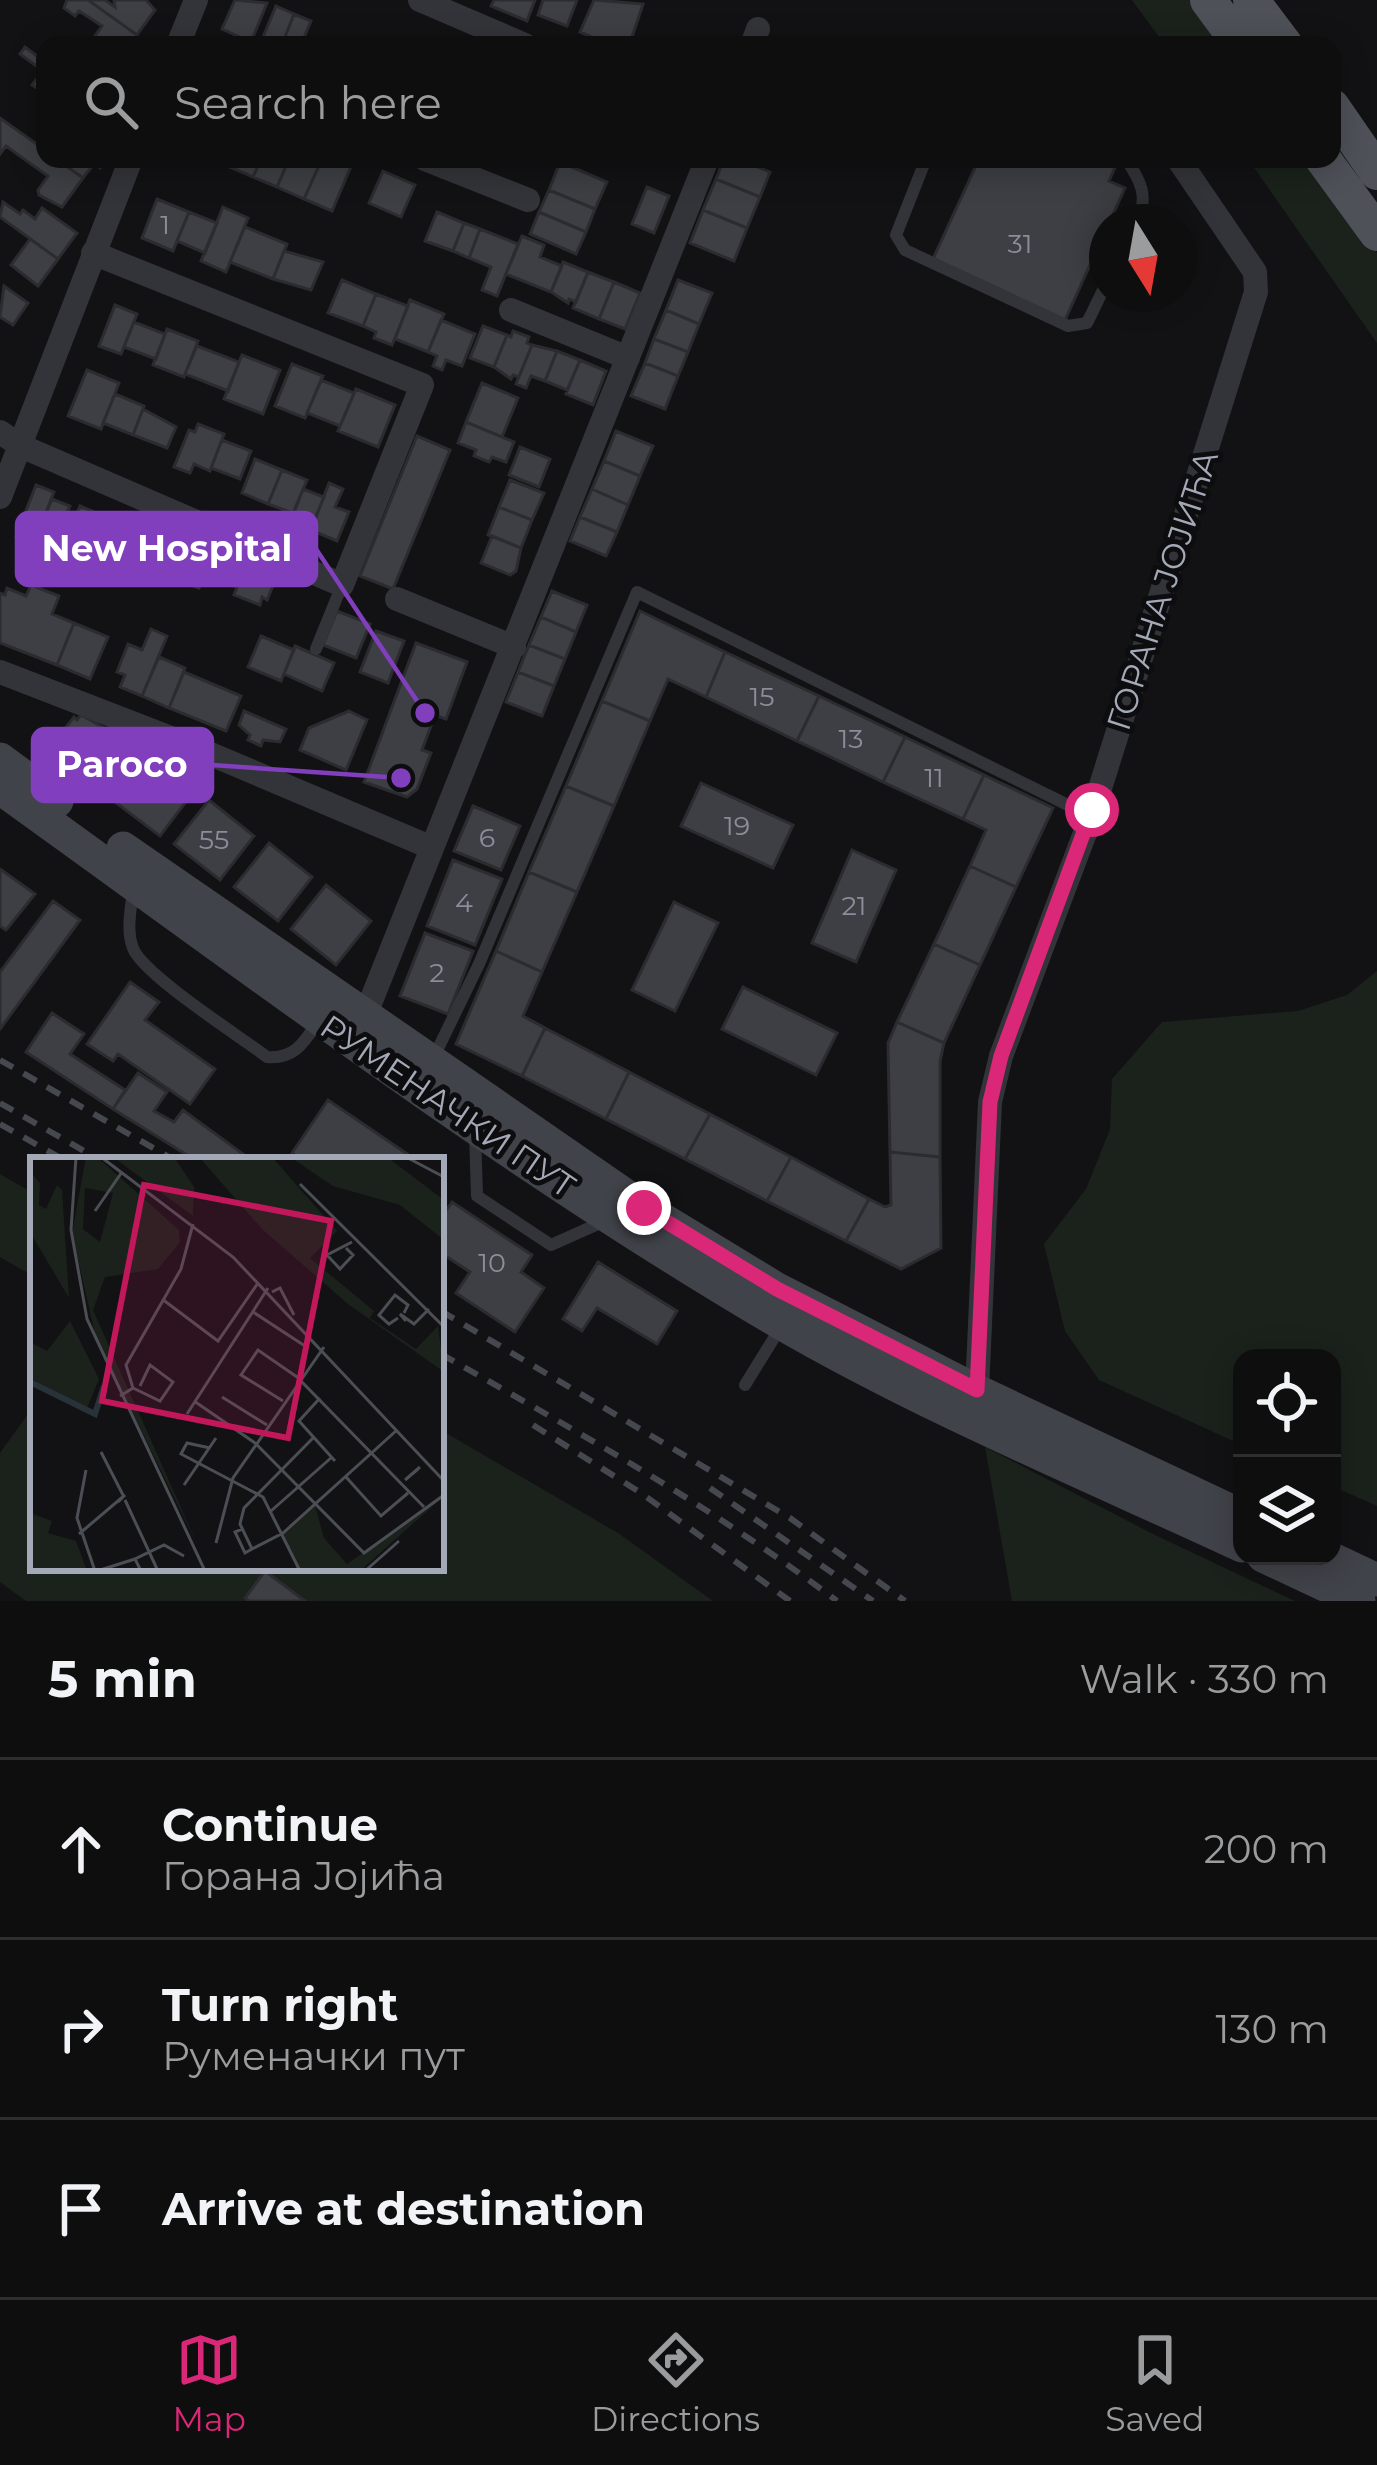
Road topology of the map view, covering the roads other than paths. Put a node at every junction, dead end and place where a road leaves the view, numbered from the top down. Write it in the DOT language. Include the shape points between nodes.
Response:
graph roads {
  1 [pos="196,0"];
  2 [pos="420,0"];
  3 [pos="1208,0"];
  4 [pos="1251,0"];
  5 [pos="182,36"];
  6 [pos="504,36"];
  7 [pos="1234,36"];
  8 [pos="1278,36"];
  9 [pos="1341,120"];
  10 [pos="127,168"];
  11 [pos="448,168"];
  12 [pos="703,168"];
  13 [pos="922,168"];
  14 [pos="1134,168"];
  15 [pos="1184,168"];
  16 [pos="1330,168"];
  17 [pos="1377,172"];
  18 [pos="528,200"];
  19 [pos="1144,204"];
  20 [pos="1377,233"];
  21 [pos="93,253"];
  22 [pos="512,310"];
  23 [pos="1092,312"];
  24 [pos="628,358"];
  25 [pos="10,439"];
  26 [pos="0,497"];
  27 [pos="342,585"];
  28 [pos="397,599"];
  29 [pos="514,646"];
  30 [pos="316,649"];
  31 [pos="0,672"];
  32 [pos="0,759"];
  33 [pos="0,788"];
  34 [pos="1090,817"];
  35 [pos="430,847"];
  36 [pos="134,884"];
  37 [pos="320,1018"];
  38 [pos="360,1029"];
  39 [pos="431,1062"];
  40 [pos="475,1126"];
  41 [pos="611,1217"];
  42 [pos="782,1324"];
  43 [pos="745,1385"];
  44 [pos="977,1390"];
  45 [pos="1233,1512"];
  46 [pos="1233,1542"];
  47 [pos="1341,1563"];
  48 [pos="1282,1565"];
  49 [pos="1377,1580"];
  50 [pos="1359,1601"];
  1 -- 5 [label="street"];
  2 -- 6 [label="street"];
  3 -- 7 [label="main road"];
  4 -- 8 [label="main road"];
  9 -- 17 [label="main road"];
  10 -- 21 [label="street"];
  11 -- 18 [label="street"];
  12 -- 24 [label="street"];
  13 -- 23 [label="lane" via="896,235 905,250 1068,326 1087,323"];
  14 -- 19 [label="lane"];
  15 -- 34 [label="street, ГОРАНА ЈОЈИЋА" via="1255,272 1256,292"];
  16 -- 20 [label="main road"];
  21 -- 25 [label="street"];
  21 -- 27 [label="street" via="422,385"];
  22 -- 24 [label="street"];
  24 -- 29 [label="street"];
  25 -- 26 [label="street"];
  25 -- 27 [label="street"];
  27 -- 30 [label="lane"];
  28 -- 29 [label="street"];
  29 -- 35 [label="street"];
  31 -- 35 [label="street"];
  32 -- 38 [label="main road, РУМЕНАЧКИ ПУТ"];
  33 -- 36 [label="main road, РУМЕНАЧКИ ПУТ"];
  34 -- 39 [label="lane" via="637,592"];
  34 -- 44 [label="street, ГОРАНА ЈОЈИЋА" via="990,1102"];
  35 -- 38 [label="street"];
  36 -- 37 [label="main road, РУМЕНАЧКИ ПУТ"];
  36 -- 37 [label="lane" via="133,950 267,1057 301,1048"];
  37 -- 38 [label="main road, РУМЕНАЧКИ ПУТ"];
  38 -- 39 [label="main road, РУМЕНАЧКИ ПУТ"];
  38 -- 40 [label="main road, РУМЕНАЧКИ ПУТ"];
  39 -- 44 [label="main road, РУМЕНАЧКИ ПУТ" via="758,1277"];
  40 -- 41 [label="main road, РУМЕНАЧКИ ПУТ"];
  40 -- 41 [label="lane" via="477,1196 550,1245"];
  41 -- 42 [label="main road, РУМЕНАЧКИ ПУТ"];
  42 -- 43 [label="lane"];
  42 -- 46 [label="main road, РУМЕНАЧКИ ПУТ"];
  44 -- 45 [label="main road, РУМЕНАЧКИ ПУТ"];
  47 -- 49 [label="main road"];
  48 -- 50 [label="main road"];
}
